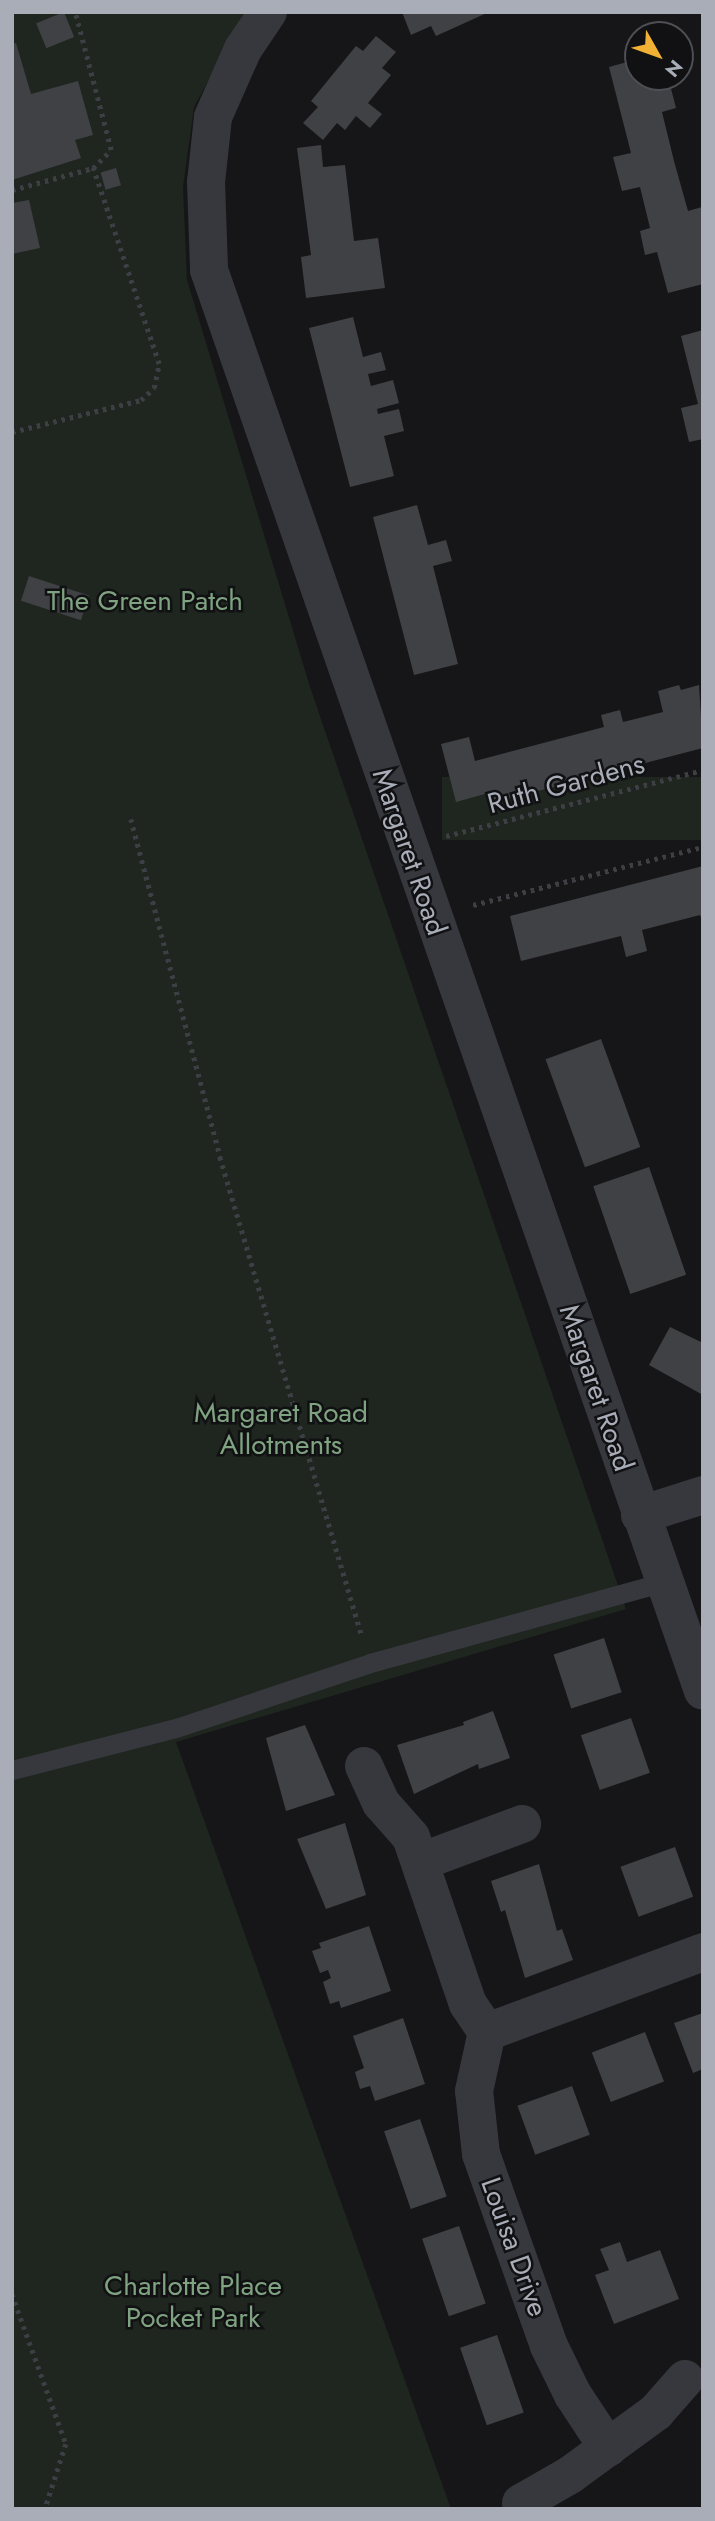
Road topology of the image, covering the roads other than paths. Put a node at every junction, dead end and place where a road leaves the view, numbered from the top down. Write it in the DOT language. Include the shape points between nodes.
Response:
graph roads {
  1 [pos="268,12"];
  2 [pos="703,1494"];
  3 [pos="640,1515"];
  4 [pos="665,1582"];
  5 [pos="703,1691"];
  6 [pos="364,1766"];
  7 [pos="12,1770"];
  8 [pos="522,1824"];
  9 [pos="420,1862"];
  10 [pos="703,1952"];
  11 [pos="487,2032"];
  12 [pos="685,2379"];
  13 [pos="608,2448"];
  14 [pos="521,2503"];
  1 -- 3 [label="street, Margaret Road" via="243,49 213,117 205,181 209,270"];
  2 -- 3 [label="street"];
  3 -- 4 [label="street, Margaret Road"];
  4 -- 5 [label="street, Margaret Road"];
  4 -- 7 [label="lane" via="370,1663 179,1727"];
  6 -- 9 [label="street" via="381,1803 411,1837"];
  8 -- 9 [label="street"];
  9 -- 11 [label="street" via="468,2004"];
  10 -- 11 [label="street"];
  11 -- 13 [label="street, Louisa Drive" via="474,2091 481,2154 549,2346 573,2395"];
  12 -- 13 [label="street" via="656,2412"];
  13 -- 14 [label="street"];
}
